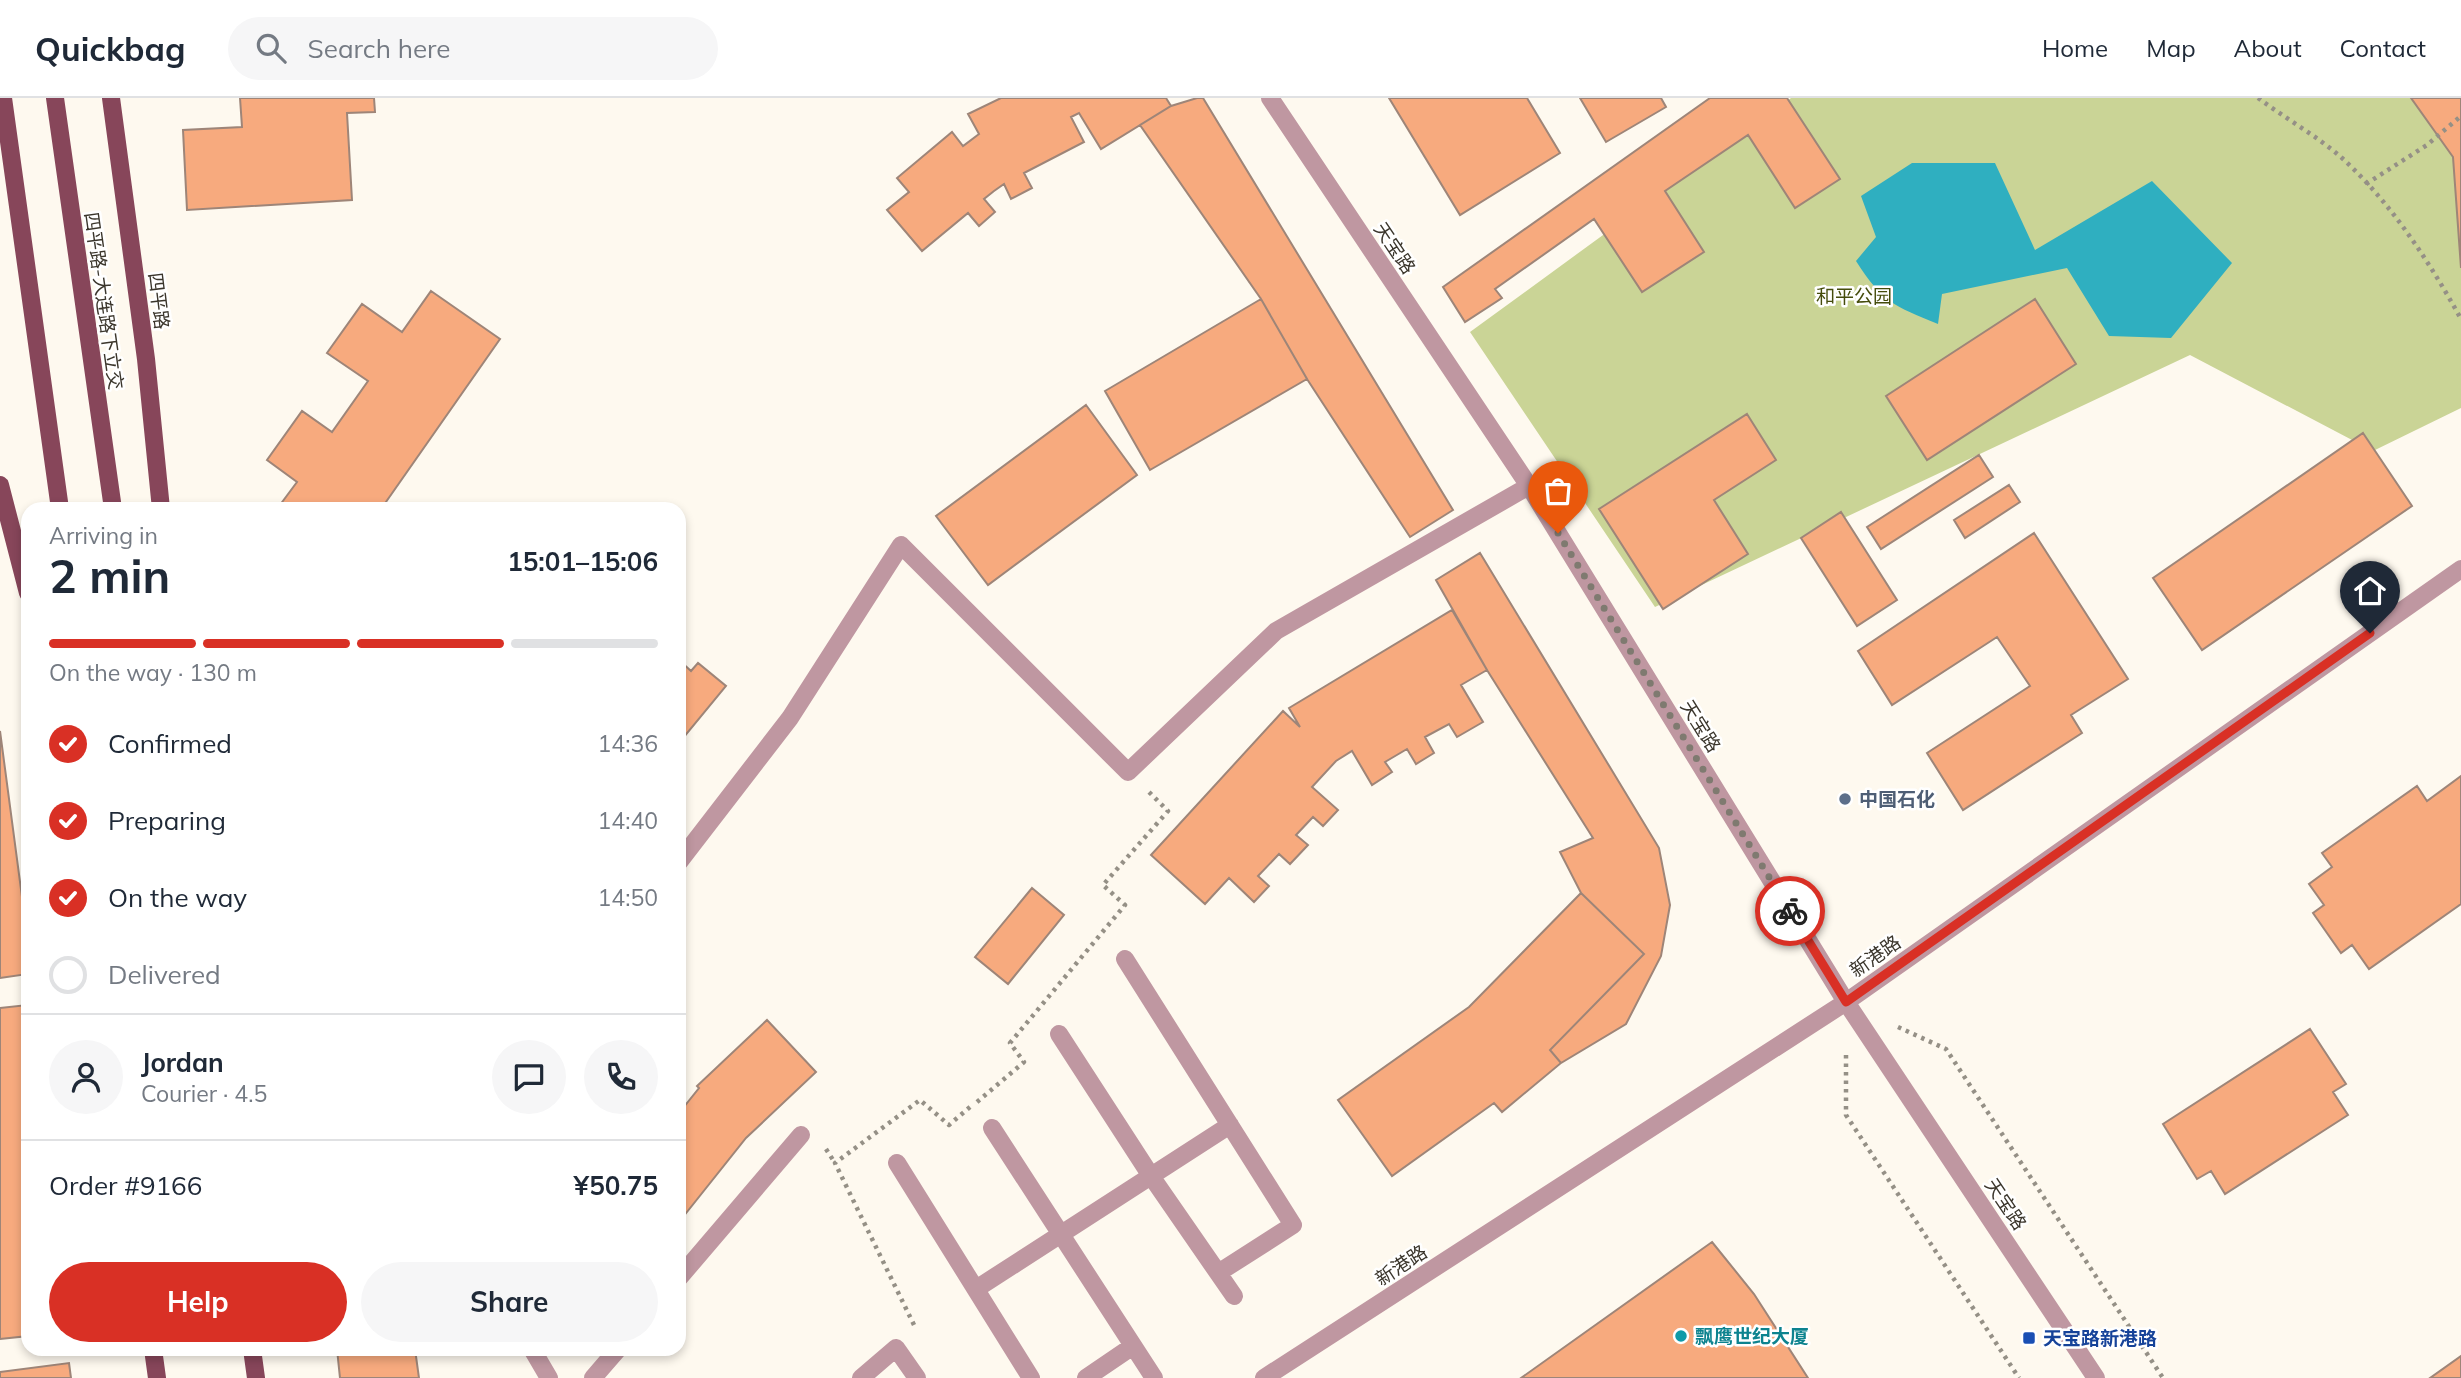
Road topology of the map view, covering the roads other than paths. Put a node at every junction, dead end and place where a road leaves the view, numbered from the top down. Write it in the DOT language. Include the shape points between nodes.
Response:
graph roads {
  1 [pos="3,98"];
  2 [pos="55,98"];
  3 [pos="111,98"];
  4 [pos="1270,98"];
  5 [pos="0,485"];
  6 [pos="1530,486"];
  7 [pos="59,502"];
  8 [pos="112,502"];
  9 [pos="160,502"];
  10 [pos="21,566"];
  11 [pos="2461,569"];
  12 [pos="686,853"];
  13 [pos="1125,959"];
  14 [pos="1846,1002"];
  15 [pos="1059,1034"];
  16 [pos="1230,1125"];
  17 [pos="992,1128"];
  18 [pos="801,1135"];
  19 [pos="897,1163"];
  20 [pos="1151,1176"];
  21 [pos="1061,1236"];
  22 [pos="686,1270"];
  23 [pos="1218,1273"];
  24 [pos="976,1289"];
  25 [pos="1234,1296"];
  26 [pos="1133,1346"];
  27 [pos="154,1356"];
  28 [pos="253,1356"];
  29 [pos="536,1356"];
  30 [pos="612,1356"];
  31 [pos="158,1378"];
  32 [pos="256,1378"];
  33 [pos="549,1378"];
  34 [pos="593,1378"];
  35 [pos="861,1378"];
  36 [pos="917,1378"];
  37 [pos="1031,1378"];
  38 [pos="1086,1378"];
  39 [pos="1154,1378"];
  40 [pos="1264,1378"];
  41 [pos="2096,1378"];
  1 -- 7 [label="main road"];
  2 -- 8 [label="main road, 四平路-大连路下立交"];
  3 -- 9 [label="main road, 四平路"];
  4 -- 6 [label="street, 天宝路"];
  5 -- 10 [label="main road"];
  6 -- 12 [label="street" via="1276,631 1128,772 901,545 790,718"];
  6 -- 14 [label="street, 天宝路"];
  11 -- 14 [label="street, 新港路"];
  13 -- 16 [label="street"];
  14 -- 40 [label="street, 新港路"];
  14 -- 41 [label="street, 天宝路"];
  15 -- 20 [label="street"];
  16 -- 20 [label="street"];
  16 -- 23 [label="street" via="1293,1225"];
  17 -- 21 [label="street"];
  18 -- 22 [label="street"];
  19 -- 24 [label="street"];
  20 -- 21 [label="street"];
  20 -- 23 [label="street"];
  21 -- 24 [label="street"];
  21 -- 26 [label="street"];
  23 -- 25 [label="street"];
  24 -- 37 [label="street"];
  26 -- 38 [label="street"];
  26 -- 39 [label="street"];
  27 -- 31 [label="main road"];
  28 -- 32 [label="main road"];
  29 -- 33 [label="street"];
  30 -- 34 [label="street"];
  35 -- 36 [label="street" via="896,1348"];
}
